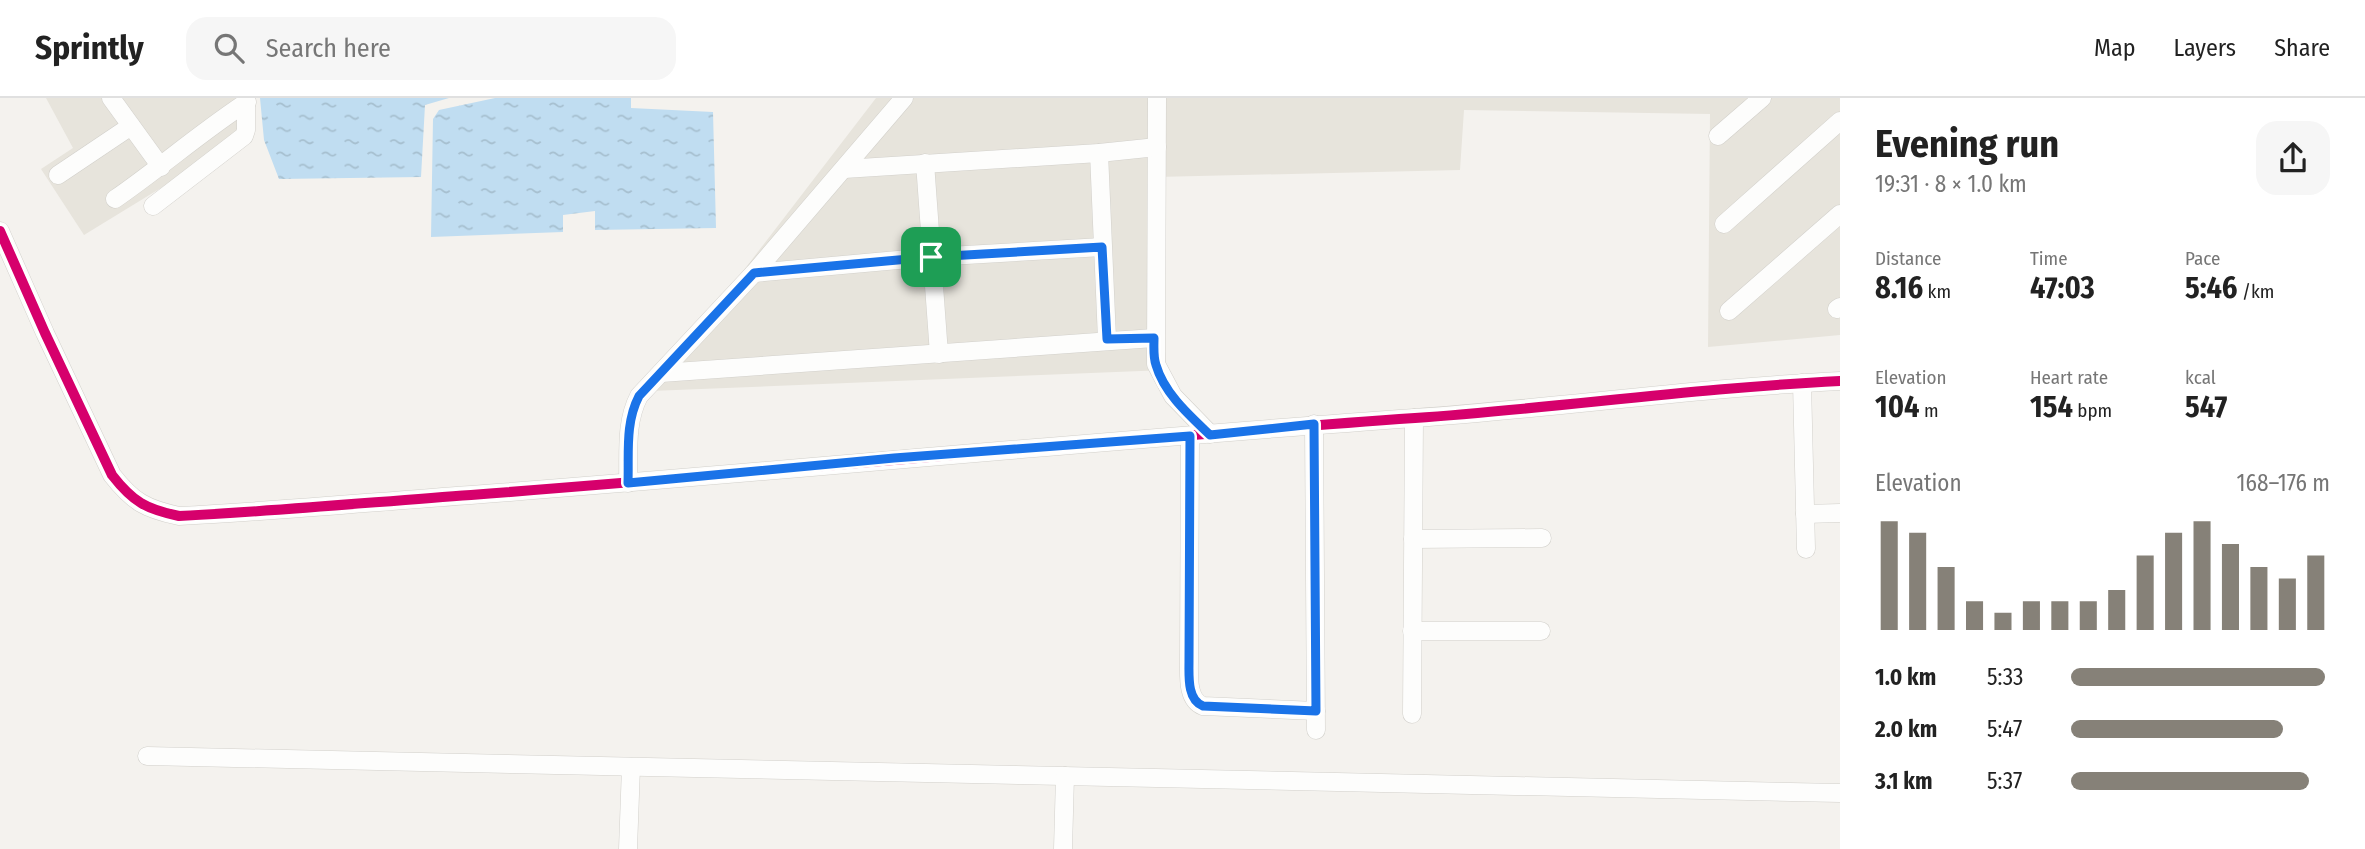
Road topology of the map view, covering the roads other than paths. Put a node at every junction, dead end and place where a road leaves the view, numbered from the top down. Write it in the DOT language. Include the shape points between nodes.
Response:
graph roads {
  1 [pos="111,98"];
  2 [pos="904,98"];
  3 [pos="1157,98"];
  4 [pos="1762,98"];
  5 [pos="246,100"];
  6 [pos="1840,121"];
  7 [pos="131,126"];
  8 [pos="1718,136"];
  9 [pos="1157,147"];
  10 [pos="1099,153"];
  11 [pos="925,163"];
  12 [pos="161,167"];
  13 [pos="844,169"];
  14 [pos="58,175"];
  15 [pos="115,200"];
  16 [pos="153,206"];
  17 [pos="1840,214"];
  18 [pos="1724,224"];
  19 [pos="0,231"];
  20 [pos="1102,247"];
  21 [pos="931,257"];
  22 [pos="754,273"];
  23 [pos="1729,311"];
  24 [pos="1154,338"];
  25 [pos="1107,339"];
  26 [pos="939,354"];
  27 [pos="661,373"];
  28 [pos="1840,381"];
  29 [pos="1802,383"];
  30 [pos="1414,418"];
  31 [pos="1314,424"];
  32 [pos="1210,435"];
  33 [pos="1190,436"];
  34 [pos="628,483"];
  35 [pos="1840,513"];
  36 [pos="1805,514"];
  37 [pos="1542,538"];
  38 [pos="1413,539"];
  39 [pos="1806,549"];
  40 [pos="1412,631"];
  41 [pos="1541,631"];
  42 [pos="1316,711"];
  43 [pos="1412,714"];
  44 [pos="1317,730"];
  45 [pos="147,756"];
  46 [pos="631,767"];
  47 [pos="1065,776"];
  48 [pos="1840,793"];
  49 [pos="628,849"];
  50 [pos="1063,849"];
  1 -- 7 [label="street"];
  2 -- 13 [label="street"];
  3 -- 9 [label="street"];
  4 -- 8 [label="street"];
  5 -- 12 [label="street"];
  5 -- 16 [label="street" via="244,136"];
  6 -- 18 [label="street"];
  7 -- 12 [label="street"];
  7 -- 14 [label="street"];
  9 -- 10 [label="street"];
  9 -- 24 [label="street"];
  10 -- 11 [label="street"];
  10 -- 20 [label="street"];
  11 -- 13 [label="street"];
  11 -- 21 [label="street"];
  12 -- 15 [label="street"];
  13 -- 22 [label="street"];
  17 -- 23 [label="street"];
  19 -- 34 [label="street" via="112,475 126,493 158,512 190,515"];
  20 -- 21 [label="street"];
  20 -- 25 [label="street"];
  21 -- 22 [label="street"];
  21 -- 26 [label="street"];
  22 -- 27 [label="street"];
  24 -- 25 [label="street"];
  24 -- 32 [label="street" via="1156,364 1172,396"];
  25 -- 26 [label="street"];
  26 -- 27 [label="street"];
  27 -- 34 [label="street" via="639,396 632,411"];
  28 -- 29 [label="street"];
  29 -- 30 [label="street"];
  29 -- 36 [label="street"];
  30 -- 31 [label="street"];
  30 -- 38 [label="street"];
  31 -- 32 [label="street"];
  31 -- 42 [label="street"];
  32 -- 33 [label="street"];
  33 -- 34 [label="street"];
  33 -- 42 [label="street" via="1189,661 1196,704"];
  35 -- 36 [label="street"];
  36 -- 39 [label="street"];
  37 -- 38 [label="street"];
  38 -- 40 [label="street"];
  40 -- 41 [label="street"];
  40 -- 43 [label="street"];
  42 -- 44 [label="street"];
  45 -- 46 [label="street"];
  46 -- 47 [label="street"];
  46 -- 49 [label="street"];
  47 -- 48 [label="street"];
  47 -- 50 [label="street"];
}
